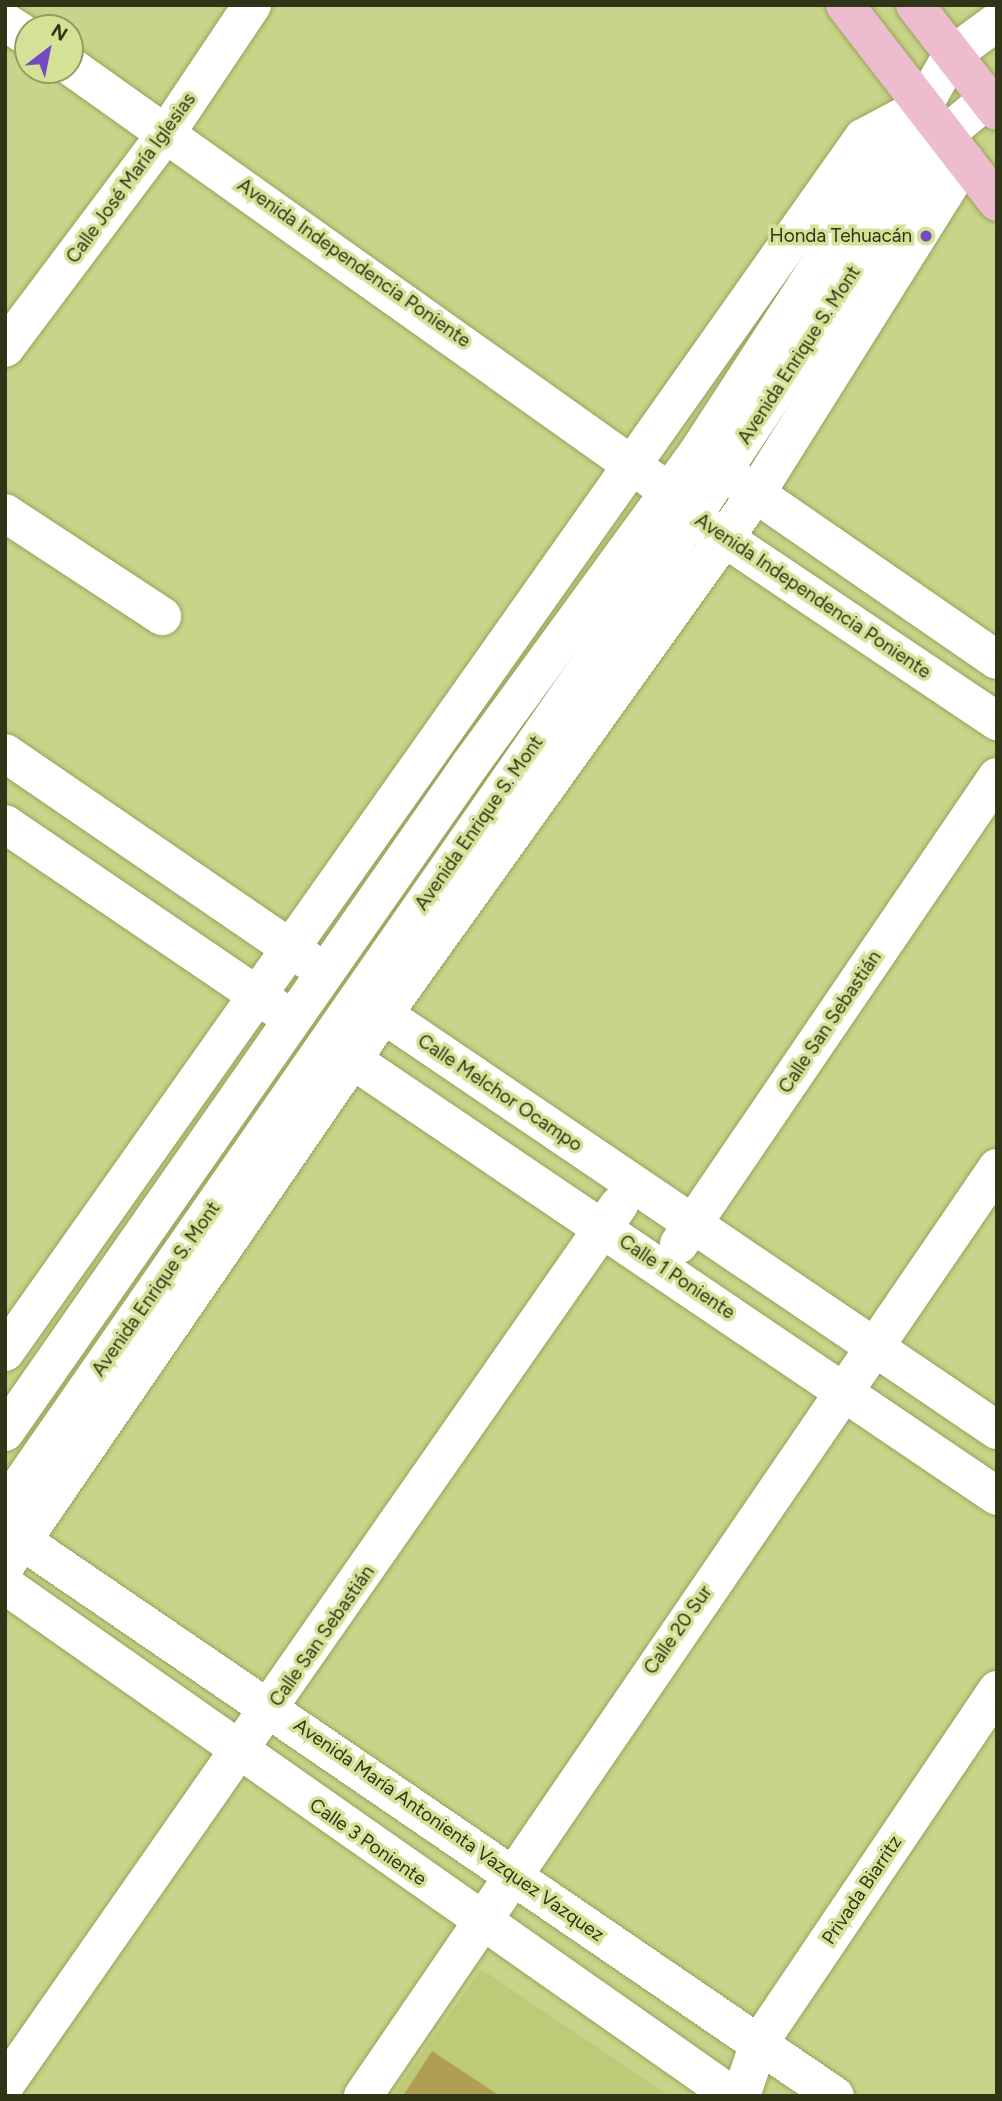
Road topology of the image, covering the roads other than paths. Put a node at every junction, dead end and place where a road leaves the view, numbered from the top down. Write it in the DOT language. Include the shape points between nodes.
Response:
graph roads {
  1 [pos="252,5"];
  2 [pos="845,5"];
  3 [pos="915,5"];
  4 [pos="997,22"];
  5 [pos="952,55"];
  6 [pos="84,76"];
  7 [pos="994,100"];
  8 [pos="167,132"];
  9 [pos="945,133"];
  10 [pos="997,202"];
  11 [pos="5,348"];
  12 [pos="711,461"];
  13 [pos="635,464"];
  14 [pos="755,495"];
  15 [pos="680,504"];
  16 [pos="5,513"];
  17 [pos="724,539"];
  18 [pos="162,616"];
  19 [pos="997,660"];
  20 [pos="997,721"];
  21 [pos="5,753"];
  22 [pos="997,777"];
  23 [pos="5,824"];
  24 [pos="287,946"];
  25 [pos="324,972"];
  26 [pos="255,994"];
  27 [pos="370,1005"];
  28 [pos="292,1019"];
  29 [pos="340,1052"];
  30 [pos="997,1168"];
  31 [pos="633,1184"];
  32 [pos="693,1224"];
  33 [pos="604,1227"];
  34 [pos="663,1267"];
  35 [pos="873,1345"];
  36 [pos="5,1352"];
  37 [pos="844,1389"];
  38 [pos="997,1430"];
  39 [pos="5,1432"];
  40 [pos="997,1496"];
  41 [pos="5,1507"];
  42 [pos="12,1546"];
  43 [pos="5,1585"];
  44 [pos="997,1690"];
  45 [pos="273,1708"];
  46 [pos="240,1752"];
  47 [pos="510,1875"];
  48 [pos="480,1921"];
  49 [pos="758,2043"];
  50 [pos="5,2085"];
  51 [pos="363,2096"];
  52 [pos="733,2096"];
  53 [pos="741,2096"];
  54 [pos="835,2096"];
  1 -- 8 [label="street, Calle José María Iglesias"];
  2 -- 9 [label="main road"];
  3 -- 5 [label="main road"];
  4 -- 5 [label="street"];
  5 -- 7 [label="main road"];
  5 -- 9 [label="street"];
  6 -- 8 [label="street, Avenida Independencia Poniente"];
  7 -- 9 [label="street"];
  8 -- 11 [label="street, Calle José María Iglesias"];
  8 -- 13 [label="street, Avenida Independencia Poniente"];
  9 -- 10 [label="main road"];
  9 -- 12 [label="street, Avenida Enrique S. Mont"];
  9 -- 13 [label="street" via="863,138"];
  9 -- 14 [label="street"];
  12 -- 13 [label="street"];
  12 -- 14 [label="street"];
  12 -- 15 [label="street, Avenida Enrique S. Mont"];
  13 -- 15 [label="street, Avenida Independencia Poniente"];
  13 -- 24 [label="street"];
  14 -- 17 [label="street"];
  14 -- 19 [label="street"];
  15 -- 17 [label="street, Avenida Independencia Poniente"];
  15 -- 25 [label="street, Avenida Enrique S. Mont"];
  15 -- 27 [label="street, Avenida Enrique S. Mont"];
  16 -- 18 [label="street"];
  17 -- 20 [label="street, Avenida Independencia Poniente"];
  17 -- 27 [label="street"];
  21 -- 24 [label="street, Calle Melchor Ocampo"];
  22 -- 32 [label="street, Calle San Sebastián"];
  23 -- 26 [label="street"];
  24 -- 25 [label="street, Calle Melchor Ocampo"];
  24 -- 26 [label="street"];
  25 -- 27 [label="street, Calle Melchor Ocampo"];
  25 -- 28 [label="street, Avenida Enrique S. Mont"];
  26 -- 28 [label="street"];
  26 -- 36 [label="street"];
  27 -- 29 [label="street"];
  27 -- 31 [label="street, Calle Melchor Ocampo"];
  28 -- 29 [label="street"];
  28 -- 39 [label="street, Avenida Enrique S. Mont"];
  29 -- 33 [label="street, Calle 1 Poniente"];
  29 -- 41 [label="street, Avenida Enrique S. Mont"];
  29 -- 42 [label="street"];
  30 -- 35 [label="street, Calle 20 Sur"];
  31 -- 32 [label="street, Calle Melchor Ocampo"];
  31 -- 33 [label="street, Calle San Sebastián"];
  32 -- 34 [label="street, Calle San Sebastián"];
  32 -- 35 [label="street, Calle Melchor Ocampo"];
  33 -- 34 [label="street, Calle 1 Poniente"];
  33 -- 45 [label="street, Calle San Sebastián"];
  34 -- 37 [label="street, Calle 1 Poniente"];
  35 -- 37 [label="street, Calle 20 Sur"];
  35 -- 38 [label="street, Calle Melchor Ocampo"];
  37 -- 40 [label="street, Calle 1 Poniente"];
  37 -- 47 [label="street, Calle 20 Sur"];
  42 -- 45 [label="street, Avenida María Antonienta Vazquez Vazquez"];
  43 -- 46 [label="street, Calle 3 Poniente"];
  44 -- 49 [label="street, Privada Biarritz"];
  45 -- 46 [label="street, Calle San Sebastián"];
  45 -- 47 [label="street, Avenida María Antonienta Vazquez Vazquez"];
  46 -- 48 [label="street, Calle 3 Poniente"];
  46 -- 50 [label="street, Calle San Sebastián"];
  47 -- 48 [label="street, Calle 20 Sur"];
  47 -- 49 [label="street, Avenida María Antonienta Vazquez Vazquez"];
  48 -- 51 [label="street, Calle 20 Sur"];
  48 -- 52 [label="street, Calle 3 Poniente"];
  49 -- 53 [label="street, Privada Biarritz"];
  49 -- 54 [label="street, Avenida María Antonienta Vazquez Vazquez"];
}
